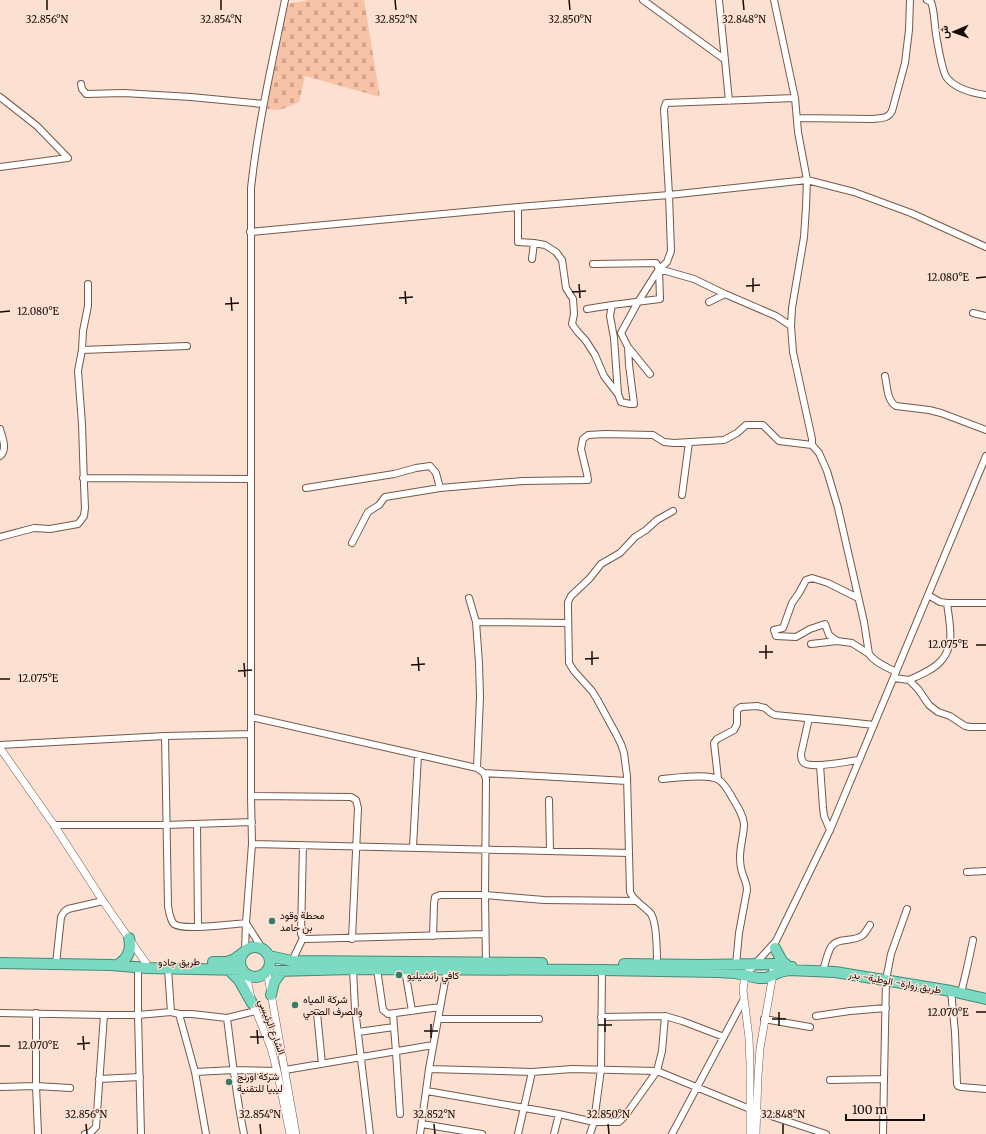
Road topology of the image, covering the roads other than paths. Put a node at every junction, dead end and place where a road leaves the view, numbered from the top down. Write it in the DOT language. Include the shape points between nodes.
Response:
graph roads {
  1 [pos="285,0"];
  2 [pos="643,0"];
  3 [pos="719,0"];
  4 [pos="774,0"];
  5 [pos="910,0"];
  6 [pos="926,0"];
  7 [pos="724,59"];
  8 [pos="81,84"];
  9 [pos="986,95"];
  10 [pos="0,97"];
  11 [pos="795,98"];
  12 [pos="729,101"];
  13 [pos="263,104"];
  14 [pos="797,118"];
  15 [pos="0,167"];
  16 [pos="806,180"];
  17 [pos="669,195"];
  18 [pos="518,207"];
  19 [pos="250,232"];
  20 [pos="534,243"];
  21 [pos="986,247"];
  22 [pos="532,260"];
  23 [pos="593,264"];
  24 [pos="658,269"];
  25 [pos="88,284"];
  26 [pos="726,294"];
  27 [pos="638,302"];
  28 [pos="709,302"];
  29 [pos="612,305"];
  30 [pos="586,309"];
  31 [pos="973,314"];
  32 [pos="986,316"];
  33 [pos="791,326"];
  34 [pos="187,346"];
  35 [pos="628,347"];
  36 [pos="82,350"];
  37 [pos="650,374"];
  38 [pos="885,376"];
  39 [pos="618,394"];
  40 [pos="0,429"];
  41 [pos="986,430"];
  42 [pos="689,442"];
  43 [pos="812,445"];
  44 [pos="0,456"];
  45 [pos="986,456"];
  46 [pos="83,478"];
  47 [pos="251,479"];
  48 [pos="306,488"];
  49 [pos="440,488"];
  50 [pos="682,495"];
  51 [pos="673,511"];
  52 [pos="0,537"];
  53 [pos="352,543"];
  54 [pos="928,595"];
  55 [pos="470,598"];
  56 [pos="858,598"];
  57 [pos="946,603"];
  58 [pos="986,604"];
  59 [pos="476,622"];
  60 [pos="568,622"];
  61 [pos="837,640"];
  62 [pos="811,644"];
  63 [pos="869,654"];
  64 [pos="895,675"];
  65 [pos="909,680"];
  66 [pos="250,717"];
  67 [pos="808,718"];
  68 [pos="874,725"];
  69 [pos="986,727"];
  70 [pos="251,734"];
  71 [pos="165,736"];
  72 [pos="0,747"];
  73 [pos="418,755"];
  74 [pos="859,760"];
  75 [pos="820,765"];
  76 [pos="477,768"];
  77 [pos="484,773"];
  78 [pos="718,778"];
  79 [pos="662,779"];
  80 [pos="627,781"];
  81 [pos="251,796"];
  82 [pos="549,800"];
  83 [pos="252,822"];
  84 [pos="197,824"];
  85 [pos="54,825"];
  86 [pos="166,825"];
  87 [pos="830,830"];
  88 [pos="252,844"];
  89 [pos="303,845"];
  90 [pos="356,846"];
  91 [pos="413,848"];
  92 [pos="486,849"];
  93 [pos="550,850"];
  94 [pos="629,853"];
  95 [pos="986,871"];
  96 [pos="967,872"];
  97 [pos="485,895"];
  98 [pos="103,901"];
  99 [pos="637,901"];
  100 [pos="907,909"];
  101 [pos="246,923"];
  102 [pos="870,925"];
  103 [pos="198,927"];
  104 [pos="486,934"];
  105 [pos="433,936"];
  106 [pos="129,938"];
  107 [pos="302,938"];
  108 [pos="352,939"];
  109 [pos="973,940"];
  110 [pos="775,945"];
  111 [pos="262,948"];
  112 [pos="244,951"];
  113 [pos="269,956"];
  114 [pos="292,961"];
  115 [pos="0,963"];
  116 [pos="56,964"];
  117 [pos="657,964"];
  118 [pos="736,964"];
  119 [pos="755,964"];
  120 [pos="115,965"];
  121 [pos="144,966"];
  122 [pos="486,966"];
  123 [pos="788,966"];
  124 [pos="168,969"];
  125 [pos="228,969"];
  126 [pos="353,969"];
  127 [pos="378,969"];
  128 [pos="773,969"];
  129 [pos="267,970"];
  130 [pos="405,970"];
  131 [pos="447,970"];
  132 [pos="602,970"];
  133 [pos="803,970"];
  134 [pos="282,971"];
  135 [pos="823,971"];
  136 [pos="244,972"];
  137 [pos="745,975"];
  138 [pos="886,980"];
  139 [pos="956,992"];
  140 [pos="271,995"];
  141 [pos="986,997"];
  142 [pos="744,999"];
  143 [pos="254,1007"];
  144 [pos="440,1007"];
  145 [pos="886,1008"];
  146 [pos="412,1011"];
  147 [pos="171,1012"];
  148 [pos="0,1013"];
  149 [pos="36,1013"];
  150 [pos="317,1013"];
  151 [pos="179,1014"];
  152 [pos="393,1014"];
  153 [pos="104,1015"];
  154 [pos="138,1015"];
  155 [pos="665,1016"];
  156 [pos="816,1016"];
  157 [pos="601,1017"];
  158 [pos="227,1018"];
  159 [pos="438,1019"];
  160 [pos="539,1019"];
  161 [pos="764,1019"];
  162 [pos="394,1027"];
  163 [pos="810,1027"];
  164 [pos="358,1032"];
  165 [pos="724,1037"];
  166 [pos="433,1045"];
  167 [pos="396,1052"];
  168 [pos="362,1058"];
  169 [pos="322,1064"];
  170 [pos="429,1069"];
  171 [pos="601,1069"];
  172 [pos="234,1070"];
  173 [pos="281,1071"];
  174 [pos="657,1071"];
  175 [pos="195,1072"];
  176 [pos="532,1072"];
  177 [pos="140,1077"];
  178 [pos="884,1079"];
  179 [pos="99,1080"];
  180 [pos="830,1080"];
  181 [pos="36,1086"];
  182 [pos="0,1087"];
  183 [pos="70,1088"];
  184 [pos="697,1088"];
  185 [pos="986,1088"];
  186 [pos="427,1091"];
  187 [pos="524,1108"];
  188 [pos="754,1110"];
  189 [pos="400,1114"];
  190 [pos="559,1114"];
  191 [pos="594,1122"];
  192 [pos="422,1124"];
  193 [pos="38,1134"];
  194 [pos="85,1134"];
  195 [pos="141,1134"];
  196 [pos="206,1134"];
  197 [pos="244,1134"];
  198 [pos="290,1134"];
  199 [pos="296,1134"];
  200 [pos="370,1134"];
  201 [pos="420,1134"];
  202 [pos="482,1134"];
  203 [pos="518,1134"];
  204 [pos="554,1134"];
  205 [pos="590,1134"];
  206 [pos="672,1134"];
  207 [pos="750,1134"];
  208 [pos="756,1134"];
  209 [pos="826,1134"];
  210 [pos="883,1134"];
  1 -- 13 [label="street"];
  2 -- 7 [label="street"];
  3 -- 7 [label="street"];
  4 -- 11 [label="street"];
  5 -- 14 [label="street" via="905,63 890,115 873,119"];
  6 -- 9 [label="street" via="932,2 934,9 936,35 946,77 954,85 975,94"];
  7 -- 12 [label="street"];
  8 -- 13 [label="street" via="86,94 124,93"];
  10 -- 15 [label="street" via="37,126 68,158"];
  11 -- 12 [label="street"];
  11 -- 14 [label="street"];
  12 -- 17 [label="street" via="665,105"];
  13 -- 19 [label="street" via="251,188"];
  14 -- 16 [label="street"];
  16 -- 17 [label="street"];
  16 -- 21 [label="street" via="854,192 911,213"];
  16 -- 33 [label="street" via="804,237"];
  17 -- 18 [label="street"];
  17 -- 24 [label="street" via="670,250 667,262"];
  18 -- 19 [label="street"];
  18 -- 20 [label="street" via="518,242"];
  19 -- 47 [label="street"];
  20 -- 22 [label="street"];
  20 -- 39 [label="street" via="545,245 556,252 562,260 566,288 573,300 572,324 586,341 604,376"];
  23 -- 24 [label="street" via="656,263"];
  24 -- 26 [label="street" via="694,279"];
  24 -- 27 [label="street"];
  24 -- 27 [label="street" via="660,299"];
  25 -- 36 [label="street"];
  26 -- 28 [label="street"];
  26 -- 33 [label="street" via="776,316"];
  27 -- 29 [label="street"];
  27 -- 35 [label="street" via="622,333"];
  29 -- 30 [label="street"];
  29 -- 39 [label="street" via="610,316"];
  31 -- 32 [label="street"];
  33 -- 43 [label="street" via="793,352"];
  34 -- 36 [label="street"];
  35 -- 37 [label="street"];
  35 -- 39 [label="street" via="634,404 621,402"];
  36 -- 46 [label="street" via="78,370"];
  38 -- 41 [label="street" via="892,404 941,412"];
  40 -- 44 [label="street" via="4,449"];
  42 -- 43 [label="street" via="724,440 746,425 752,425 763,426 779,441"];
  42 -- 49 [label="street" via="664,442 653,434 588,435 583,439 581,449 588,480 523,481"];
  42 -- 50 [label="street"];
  43 -- 56 [label="street" via="819,453 833,490"];
  45 -- 54 [label="street"];
  46 -- 47 [label="street"];
  46 -- 52 [label="street" via="85,508 84,516 78,524 50,529 34,528"];
  47 -- 66 [label="street"];
  48 -- 49 [label="street" via="430,466 436,473"];
  49 -- 53 [label="street" via="385,497 379,505 368,512"];
  51 -- 60 [label="street" via="635,537 620,553 601,564 571,596 568,602"];
  54 -- 57 [label="street"];
  54 -- 64 [label="street"];
  55 -- 59 [label="street"];
  56 -- 61 [label="street" via="828,583 812,578 806,580 792,604 783,628 774,630 776,636 796,637 825,624 829,635"];
  56 -- 63 [label="street"];
  57 -- 58 [label="street"];
  57 -- 65 [label="street" via="950,630 948,649 942,660"];
  59 -- 60 [label="street"];
  59 -- 76 [label="street" via="480,697"];
  60 -- 80 [label="street" via="569,663 592,691 621,744 626,762"];
  61 -- 62 [label="street"];
  61 -- 63 [label="street" via="852,643"];
  63 -- 64 [label="street"];
  64 -- 65 [label="street"];
  64 -- 68 [label="street"];
  65 -- 69 [label="street" via="932,709 950,716 965,726"];
  66 -- 70 [label="street"];
  66 -- 73 [label="street"];
  67 -- 68 [label="street"];
  67 -- 75 [label="street" via="801,759 809,765"];
  67 -- 78 [label="street" via="775,715 765,708 756,706 738,708 734,730 714,743"];
  68 -- 74 [label="street"];
  70 -- 71 [label="street"];
  70 -- 81 [label="street"];
  71 -- 72 [label="street"];
  71 -- 86 [label="street"];
  72 -- 85 [label="street"];
  73 -- 76 [label="street"];
  73 -- 91 [label="street"];
  74 -- 75 [label="street"];
  74 -- 87 [label="street"];
  75 -- 87 [label="street" via="824,816"];
  76 -- 77 [label="street"];
  77 -- 80 [label="street"];
  77 -- 92 [label="street"];
  78 -- 79 [label="street" via="696,776"];
  78 -- 118 [label="street" via="739,808 744,825 740,858 747,890"];
  80 -- 94 [label="street"];
  81 -- 83 [label="street"];
  81 -- 90 [label="street" via="350,797 356,800 358,808"];
  82 -- 93 [label="street"];
  83 -- 84 [label="street"];
  83 -- 88 [label="street"];
  84 -- 86 [label="street"];
  84 -- 103 [label="street"];
  85 -- 86 [label="street"];
  85 -- 98 [label="street"];
  86 -- 103 [label="street" via="170,915 176,925"];
  87 -- 110 [label="street"];
  88 -- 89 [label="street"];
  88 -- 101 [label="street"];
  89 -- 90 [label="street"];
  89 -- 107 [label="street"];
  90 -- 91 [label="street"];
  90 -- 108 [label="street"];
  91 -- 92 [label="street"];
  92 -- 93 [label="street"];
  92 -- 97 [label="street"];
  93 -- 94 [label="street"];
  94 -- 99 [label="street" via="630,892"];
  95 -- 96 [label="street"];
  97 -- 99 [label="street" via="544,900"];
  97 -- 104 [label="street"];
  97 -- 105 [label="street" via="435,897"];
  98 -- 106 [label="street"];
  98 -- 116 [label="street" via="64,912 61,917"];
  99 -- 117 [label="street" via="654,919"];
  100 -- 138 [label="street" via="891,954"];
  101 -- 103 [label="street"];
  101 -- 111 [label="street"];
  101 -- 112 [label="street"];
  102 -- 135 [label="street" via="862,936 833,944"];
  104 -- 105 [label="street"];
  104 -- 122 [label="street"];
  105 -- 108 [label="street"];
  106 -- 120 [label="highway" via="128,956"];
  106 -- 121 [label="street"];
  107 -- 108 [label="street"];
  107 -- 114 [label="street"];
  109 -- 139 [label="street" via="967,968"];
  110 -- 119 [label="street"];
  110 -- 123 [label="highway" via="782,961"];
  110 -- 128 [label="street"];
  111 -- 112 [label="highway" via="255,946"];
  111 -- 113 [label="highway"];
  112 -- 121 [label="highway, طريق جادو" via="227,962"];
  112 -- 136 [label="highway" via="240,959"];
  113 -- 114 [label="highway"];
  113 -- 129 [label="highway"];
  114 -- 122 [label="highway"];
  115 -- 116 [label="highway, طريق جادو"];
  116 -- 120 [label="highway, طريق جادو"];
  117 -- 118 [label="highway"];
  117 -- 122 [label="highway"];
  118 -- 119 [label="highway"];
  119 -- 128 [label="highway"];
  119 -- 137 [label="street"];
  120 -- 121 [label="highway, طريق جادو"];
  121 -- 124 [label="highway, طريق جادو"];
  121 -- 154 [label="street"];
  122 -- 131 [label="highway"];
  122 -- 132 [label="highway"];
  123 -- 128 [label="highway"];
  123 -- 133 [label="highway"];
  124 -- 125 [label="highway, طريق جادو"];
  124 -- 147 [label="street"];
  125 -- 136 [label="highway, طريق جادو"];
  125 -- 143 [label="highway" via="239,980"];
  126 -- 127 [label="highway"];
  126 -- 134 [label="highway"];
  126 -- 164 [label="street"];
  127 -- 130 [label="highway"];
  127 -- 152 [label="street" via="383,1010"];
  128 -- 133 [label="highway"];
  128 -- 137 [label="highway" via="766,978"];
  128 -- 161 [label="street"];
  129 -- 134 [label="highway"];
  129 -- 136 [label="highway" via="260,976 253,977"];
  129 -- 140 [label="street, الشارع الرئيسي"];
  130 -- 131 [label="highway"];
  130 -- 146 [label="street"];
  131 -- 144 [label="street"];
  132 -- 137 [label="highway" via="718,972"];
  132 -- 157 [label="street"];
  133 -- 135 [label="highway, طريق زوارة- الوطية- بدر"];
  134 -- 140 [label="highway" via="274,982"];
  135 -- 138 [label="highway, طريق زوارة- الوطية- بدر"];
  136 -- 143 [label="street, الشارع الرئيسي"];
  137 -- 142 [label="street"];
  138 -- 139 [label="highway, طريق زوارة- الوطية- بدر"];
  138 -- 145 [label="street"];
  139 -- 141 [label="highway, طريق زوارة- الوطية- بدر"];
  139 -- 185 [label="street" via="957,1084 961,1087"];
  140 -- 173 [label="street, الشارع الرئيسي"];
  142 -- 165 [label="street"];
  142 -- 188 [label="street"];
  143 -- 158 [label="street"];
  143 -- 173 [label="street, الشارع الرئيسي"];
  144 -- 146 [label="street"];
  144 -- 159 [label="street"];
  145 -- 156 [label="street"];
  145 -- 178 [label="street"];
  146 -- 152 [label="street"];
  147 -- 151 [label="street"];
  147 -- 154 [label="street"];
  148 -- 149 [label="street"];
  149 -- 153 [label="street"];
  149 -- 181 [label="street"];
  150 -- 169 [label="street"];
  151 -- 158 [label="street"];
  151 -- 175 [label="street"];
  152 -- 162 [label="street"];
  153 -- 154 [label="street"];
  153 -- 179 [label="street"];
  154 -- 177 [label="street"];
  155 -- 157 [label="street"];
  155 -- 165 [label="street"];
  155 -- 174 [label="street" via="662,1051"];
  157 -- 171 [label="street"];
  158 -- 172 [label="street"];
  159 -- 160 [label="street"];
  159 -- 166 [label="street"];
  161 -- 163 [label="street"];
  161 -- 188 [label="street"];
  162 -- 164 [label="street"];
  162 -- 167 [label="street"];
  164 -- 168 [label="street"];
  165 -- 184 [label="street"];
  166 -- 167 [label="street"];
  166 -- 170 [label="street"];
  167 -- 168 [label="street"];
  167 -- 189 [label="street"];
  168 -- 169 [label="street"];
  168 -- 200 [label="street"];
  169 -- 173 [label="street"];
  170 -- 176 [label="street"];
  170 -- 186 [label="street"];
  171 -- 174 [label="street"];
  171 -- 176 [label="street"];
  171 -- 191 [label="street"];
  172 -- 173 [label="street"];
  172 -- 175 [label="street"];
  172 -- 197 [label="street"];
  173 -- 198 [label="street, الشارع الرئيسي"];
  173 -- 199 [label="street, الشارع الرئيسي"];
  174 -- 184 [label="street"];
  174 -- 191 [label="street" via="622,1120 614,1123"];
  175 -- 196 [label="street"];
  176 -- 187 [label="street"];
  177 -- 179 [label="street"];
  177 -- 195 [label="street"];
  178 -- 180 [label="street"];
  178 -- 210 [label="street"];
  179 -- 194 [label="street" via="96,1126"];
  181 -- 182 [label="street"];
  181 -- 183 [label="street"];
  181 -- 193 [label="street"];
  184 -- 188 [label="street"];
  184 -- 206 [label="street"];
  186 -- 187 [label="street"];
  186 -- 192 [label="street"];
  187 -- 190 [label="street"];
  187 -- 203 [label="street"];
  188 -- 207 [label="street"];
  188 -- 208 [label="street"];
  188 -- 209 [label="street"];
  190 -- 191 [label="street"];
  190 -- 204 [label="street"];
  191 -- 205 [label="street"];
  192 -- 201 [label="street"];
  192 -- 202 [label="street"];
}
